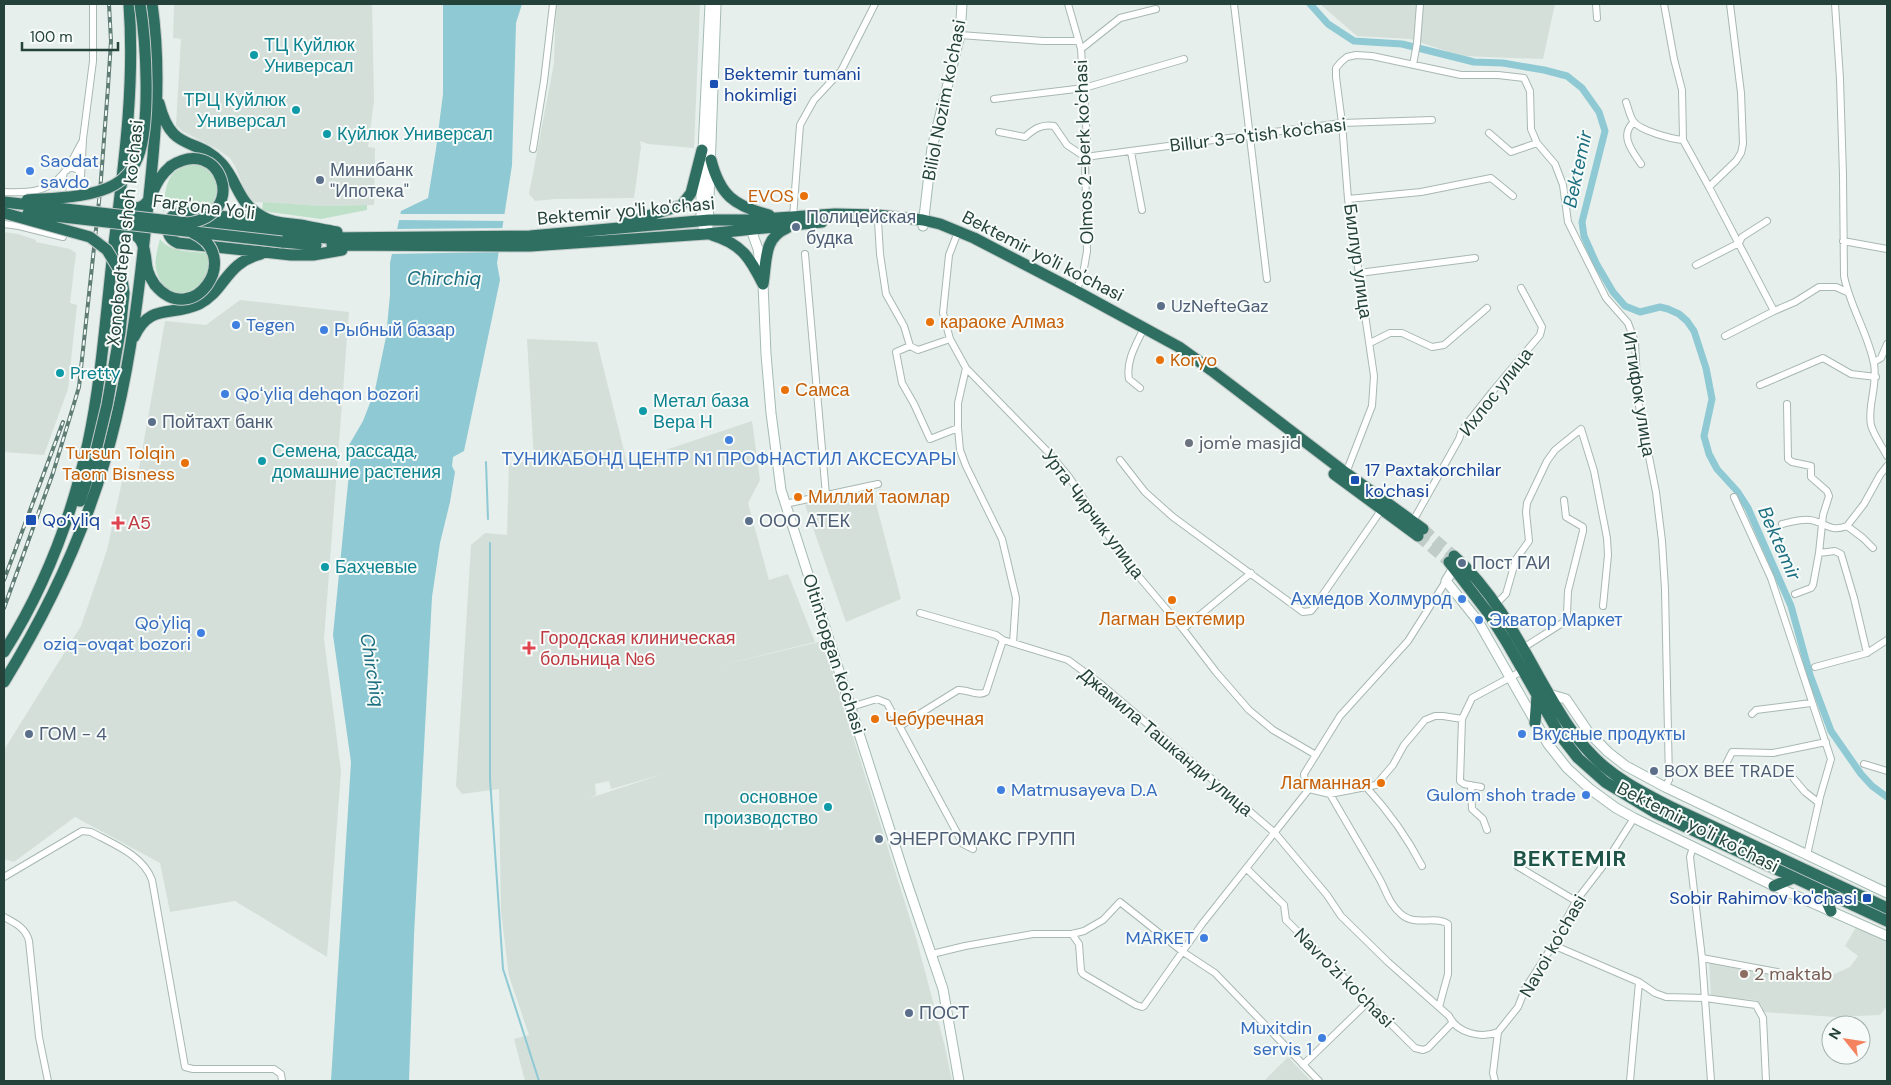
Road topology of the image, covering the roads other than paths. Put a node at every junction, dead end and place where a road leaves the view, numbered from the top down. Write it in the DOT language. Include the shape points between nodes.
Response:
graph roads {
  1 [pos="93,4"];
  2 [pos="129,4"];
  3 [pos="140,4"];
  4 [pos="152,4"];
  5 [pos="552,4"];
  6 [pos="710,4"];
  7 [pos="716,4"];
  8 [pos="875,4"];
  9 [pos="962,4"];
  10 [pos="1068,4"];
  11 [pos="1234,4"];
  12 [pos="1420,4"];
  13 [pos="1596,4"];
  14 [pos="1664,4"];
  15 [pos="1730,4"];
  16 [pos="1835,4"];
  17 [pos="1156,9"];
  18 [pos="1597,18"];
  19 [pos="960,35"];
  20 [pos="1078,41"];
  21 [pos="1080,49"];
  22 [pos="1356,55"];
  23 [pos="1184,60"];
  24 [pos="1412,64"];
  25 [pos="1084,88"];
  26 [pos="157,90"];
  27 [pos="994,100"];
  28 [pos="1626,102"];
  29 [pos="1432,120"];
  30 [pos="1634,122"];
  31 [pos="1342,123"];
  32 [pos="999,132"];
  33 [pos="1489,133"];
  34 [pos="1249,136"];
  35 [pos="83,139"];
  36 [pos="1683,140"];
  37 [pos="1537,143"];
  38 [pos="533,149"];
  39 [pos="702,150"];
  40 [pos="1131,152"];
  41 [pos="1085,157"];
  42 [pos="711,160"];
  43 [pos="1641,164"];
  44 [pos="65,172"];
  45 [pos="81,177"];
  46 [pos="70,186"];
  47 [pos="1709,187"];
  48 [pos="4,192"];
  49 [pos="21,193"];
  50 [pos="121,193"];
  51 [pos="1512,196"];
  52 [pos="149,197"];
  53 [pos="1348,199"];
  54 [pos="4,201"];
  55 [pos="1142,210"];
  56 [pos="4,212"];
  57 [pos="780,218"];
  58 [pos="705,220"];
  59 [pos="794,221"];
  60 [pos="878,221"];
  61 [pos="1767,221"];
  62 [pos="273,222"];
  63 [pos="923,223"];
  64 [pos="4,224"];
  65 [pos="749,224"];
  66 [pos="19,226"];
  67 [pos="187,227"];
  68 [pos="600,230"];
  69 [pos="706,234"];
  70 [pos="956,237"];
  71 [pos="371,241"];
  72 [pos="530,241"];
  73 [pos="1843,241"];
  74 [pos="1739,242"];
  75 [pos="114,244"];
  76 [pos="144,249"];
  77 [pos="1887,249"];
  78 [pos="273,253"];
  79 [pos="805,254"];
  80 [pos="1475,258"];
  81 [pos="1696,265"];
  82 [pos="1359,273"];
  83 [pos="1267,279"];
  84 [pos="764,284"];
  85 [pos="1521,288"];
  86 [pos="1076,291"];
  87 [pos="1847,292"];
  88 [pos="1487,308"];
  89 [pos="1774,311"];
  90 [pos="1141,334"];
  91 [pos="1726,336"];
  92 [pos="950,339"];
  93 [pos="1370,343"];
  94 [pos="1887,344"];
  95 [pos="910,346"];
  96 [pos="130,351"];
  97 [pos="1884,359"];
  98 [pos="1874,362"];
  99 [pos="966,368"];
  100 [pos="1876,377"];
  101 [pos="1760,384"];
  102 [pos="1140,388"];
  103 [pos="1787,404"];
  104 [pos="958,428"];
  105 [pos="1887,455"];
  106 [pos="1120,460"];
  107 [pos="1887,466"];
  108 [pos="1346,473"];
  109 [pos="878,484"];
  110 [pos="826,495"];
  111 [pos="1734,497"];
  112 [pos="1564,500"];
  113 [pos="785,504"];
  114 [pos="1382,509"];
  115 [pos="1413,521"];
  116 [pos="1822,523"];
  117 [pos="1782,524"];
  118 [pos="1847,526"];
  119 [pos="1873,548"];
  120 [pos="1819,553"];
  121 [pos="52,556"];
  122 [pos="1452,562"];
  123 [pos="1251,573"];
  124 [pos="1446,581"];
  125 [pos="1795,594"];
  126 [pos="1495,605"];
  127 [pos="1603,606"];
  128 [pos="920,613"];
  129 [pos="1183,629"];
  130 [pos="1003,640"];
  131 [pos="1887,640"];
  132 [pos="1013,643"];
  133 [pos="1523,648"];
  134 [pos="4,652"];
  135 [pos="1867,653"];
  136 [pos="1816,667"];
  137 [pos="1524,670"];
  138 [pos="1510,677"];
  139 [pos="4,682"];
  140 [pos="1543,695"];
  141 [pos="1812,703"];
  142 [pos="851,707"];
  143 [pos="1752,714"];
  144 [pos="1462,719"];
  145 [pos="1536,722"];
  146 [pos="900,726"];
  147 [pos="1826,742"];
  148 [pos="1316,755"];
  149 [pos="1726,764"];
  150 [pos="1864,764"];
  151 [pos="1887,771"];
  152 [pos="1794,779"];
  153 [pos="1471,785"];
  154 [pos="1481,787"];
  155 [pos="1665,787"];
  156 [pos="1367,788"];
  157 [pos="1309,789"];
  158 [pos="1330,794"];
  159 [pos="1819,803"];
  160 [pos="1634,818"];
  161 [pos="1487,830"];
  162 [pos="1275,833"];
  163 [pos="1693,847"];
  164 [pos="973,849"];
  165 [pos="1807,855"];
  166 [pos="1422,866"];
  167 [pos="1517,866"];
  168 [pos="1246,869"];
  169 [pos="4,877"];
  170 [pos="1793,878"];
  171 [pos="1774,886"];
  172 [pos="1822,891"];
  173 [pos="1887,893"];
  174 [pos="1576,901"];
  175 [pos="1887,908"];
  176 [pos="1831,911"];
  177 [pos="4,917"];
  178 [pos="1887,921"];
  179 [pos="1072,934"];
  180 [pos="1887,936"];
  181 [pos="1553,945"];
  182 [pos="1183,952"];
  183 [pos="932,954"];
  184 [pos="1702,958"];
  185 [pos="1777,972"];
  186 [pos="1639,982"];
  187 [pos="1705,998"];
  188 [pos="1368,1002"];
  189 [pos="1439,1007"];
  190 [pos="1452,1023"];
  191 [pos="1498,1032"];
  192 [pos="1303,1065"];
  193 [pos="48,1081"];
  194 [pos="282,1081"];
  195 [pos="958,1081"];
  196 [pos="1319,1081"];
  197 [pos="1495,1081"];
  198 [pos="1630,1081"];
  199 [pos="1711,1081"];
  200 [pos="1766,1081"];
  1 -- 35 [label="street" via="93,61"];
  2 -- 50 [label="highway, Xonobodtepa shoh ko'chasi" via="131,83"];
  3 -- 54 [label="highway, bridge" via="145,62 144,118 140,152 131,170 117,184 98,192"];
  4 -- 26 [label="highway, Xonobodtepa shoh ko'chasi"];
  5 -- 38 [label="street"];
  6 -- 39 [label="street"];
  7 -- 42 [label="street"];
  8 -- 59 [label="street" via="841,71 814,100 800,125"];
  9 -- 19 [label="street, Biliol Nozim ko'chasi"];
  10 -- 20 [label="street, Olmos 2-berk ko'chasi"];
  11 -- 34 [label="street"];
  12 -- 24 [label="street"];
  13 -- 18 [label="street"];
  14 -- 36 [label="street" via="1682,90"];
  15 -- 47 [label="street" via="1741,93 1742,153"];
  16 -- 73 [label="street" via="1842,136"];
  17 -- 21 [label="street" via="1120,18"];
  19 -- 20 [label="street"];
  19 -- 63 [label="street, Biliol Nozim ko'chasi" via="932,148"];
  20 -- 21 [label="street, Olmos 2-berk ko'chasi"];
  21 -- 25 [label="street, Olmos 2-berk ko'chasi"];
  22 -- 24 [label="street, Иттифок улица"];
  22 -- 31 [label="street, Биллур улица" via="1347,57 1336,68"];
  23 -- 25 [label="street"];
  24 -- 37 [label="street, Иттифок улица" via="1460,75 1524,78 1530,91 1532,129"];
  25 -- 27 [label="street"];
  25 -- 41 [label="street, Olmos 2-berk ko'chasi"];
  26 -- 52 [label="highway, Xonobodtepa shoh ko'chasi" via="154,164"];
  26 -- 62 [label="highway" via="163,117 173,133 219,161 245,203"];
  28 -- 30 [label="street"];
  29 -- 31 [label="street, Billur 3-o'tish ko'chasi"];
  30 -- 36 [label="street" via="1645,129"];
  30 -- 43 [label="street" via="1626,135"];
  31 -- 34 [label="street, Billur 3-o'tish ko'chasi"];
  31 -- 53 [label="street, Биллур улица"];
  32 -- 41 [label="street" via="1024,137 1036,128 1054,126 1067,145"];
  33 -- 37 [label="street" via="1511,152"];
  34 -- 40 [label="street, Billur 3-o'tish ko'chasi"];
  34 -- 83 [label="street"];
  35 -- 44 [label="street"];
  35 -- 45 [label="street"];
  36 -- 47 [label="street"];
  37 -- 155 [label="street, Иттифок улица" via="1558,171 1568,222 1606,298 1628,323 1635,342 1638,401 1662,541 1669,780"];
  39 -- 58 [label="street"];
  39 -- 68 [label="highway" via="691,192 682,205"];
  40 -- 41 [label="street, Billur 3-o'tish ko'chasi"];
  40 -- 55 [label="street"];
  41 -- 86 [label="street, Olmos 2-berk ko'chasi" via="1087,251 1084,274"];
  42 -- 57 [label="highway" via="718,181 728,196 746,208"];
  42 -- 58 [label="street"];
  44 -- 45 [label="street" via="76,169"];
  44 -- 46 [label="street" via="63,180"];
  44 -- 49 [label="street" via="46,188"];
  45 -- 46 [label="street" via="78,184"];
  46 -- 66 [label="street" via="64,238"];
  47 -- 74 [label="street"];
  48 -- 49 [label="street"];
  49 -- 66 [label="street" via="33,210 27,221"];
  50 -- 52 [label="highway" via="124,202 133,208 143,205"];
  50 -- 75 [label="highway, Xonobodtepa shoh ko'chasi"];
  51 -- 53 [label="street" via="1491,178 1421,192"];
  52 -- 67 [label="highway, bridge" via="158,179 171,166 187,158 212,164 222,177 223,193 218,206 205,218"];
  52 -- 76 [label="highway, Xonobodtepa shoh ko'chasi"];
  53 -- 82 [label="street, Биллур улица"];
  54 -- 67 [label="highway, Farg'ona Yo'li, bridge"];
  56 -- 67 [label="highway, Farg'ona Yo'li, bridge"];
  56 -- 121 [label="highway, bridge" via="90,237 109,252 121,273 124,293 107,405 94,459 82,498"];
  57 -- 59 [label="highway, Bektemir yo'li ko'chasi"];
  57 -- 65 [label="highway, Bektemir yo'li ko'chasi"];
  58 -- 65 [label="highway, Bektemir yo'li ko'chasi"];
  58 -- 68 [label="highway, Bektemir yo'li ko'chasi"];
  58 -- 69 [label="street"];
  59 -- 60 [label="highway, Bektemir yo'li ko'chasi"];
  59 -- 63 [label="highway, Bektemir yo'li ko'chasi" via="851,214"];
  59 -- 65 [label="highway, Bektemir yo'li ko'chasi"];
  59 -- 84 [label="highway" via="771,240"];
  60 -- 63 [label="highway, Bektemir yo'li ko'chasi"];
  60 -- 95 [label="street" via="886,294 904,326"];
  61 -- 74 [label="street"];
  62 -- 71 [label="highway"];
  62 -- 78 [label="highway" via="182,212 173,215 167,228 170,237 178,243"];
  63 -- 70 [label="highway, Bektemir yo'li ko'chasi"];
  63 -- 86 [label="highway, Bektemir yo'li ko'chasi" via="954,229"];
  64 -- 66 [label="street"];
  65 -- 69 [label="highway, Bektemir yo'li ko'chasi"];
  65 -- 84 [label="street, Oltintopgan ko'chasi" via="758,249"];
  67 -- 71 [label="highway, Farg'ona Yo'li, bridge" via="283,238 314,245"];
  67 -- 76 [label="highway, bridge" via="211,250 214,266 210,281 197,294 185,298 170,297 162,292 146,269"];
  68 -- 72 [label="highway, Bektemir yo'li ko'chasi"];
  69 -- 72 [label="highway, Bektemir yo'li ko'chasi"];
  69 -- 84 [label="highway" via="725,239 740,248"];
  70 -- 90 [label="highway, Bektemir yo'li ko'chasi"];
  70 -- 92 [label="street, Урта Чирчик улица" via="949,255 943,313"];
  71 -- 72 [label="highway, Bektemir yo'li ko'chasi"];
  71 -- 78 [label="highway" via="313,255"];
  73 -- 77 [label="street"];
  73 -- 87 [label="street"];
  74 -- 81 [label="street"];
  74 -- 89 [label="street"];
  75 -- 76 [label="highway" via="120,236 131,234 140,239"];
  75 -- 121 [label="highway, Xonobodtepa shoh ko'chasi" via="108,310 88,442 74,498"];
  76 -- 96 [label="highway, Xonobodtepa shoh ko'chasi"];
  78 -- 96 [label="highway" via="240,263 200,303 165,310 151,317 135,334"];
  79 -- 110 [label="street"];
  80 -- 82 [label="street"];
  82 -- 93 [label="street, Биллур улица"];
  84 -- 113 [label="street, Oltintopgan ko'chasi" via="771,413 777,470"];
  85 -- 115 [label="street, Ихлос улица" via="1542,327 1540,335 1462,430"];
  86 -- 108 [label="highway, Bektemir yo'li ko'chasi" via="1179,348"];
  87 -- 89 [label="street" via="1836,287 1819,286"];
  87 -- 98 [label="street"];
  88 -- 93 [label="street" via="1444,345 1432,346 1413,336 1396,333"];
  89 -- 91 [label="street"];
  90 -- 102 [label="street" via="1128,372 1129,379"];
  90 -- 114 [label="highway, Bektemir yo'li ko'chasi" via="1207,375"];
  92 -- 95 [label="street" via="918,350"];
  92 -- 99 [label="street, Урта Чирчик улица"];
  93 -- 108 [label="street, Биллур улица" via="1374,376 1372,406"];
  94 -- 97 [label="street"];
  95 -- 104 [label="street" via="896,351 902,383 929,439"];
  96 -- 139 [label="highway, Xonobodtepa shoh ko'chasi" via="111,437 82,527 24,650"];
  97 -- 98 [label="street"];
  98 -- 100 [label="street"];
  99 -- 104 [label="street" via="958,403"];
  99 -- 129 [label="street, Урта Чирчик улица" via="1050,454 1125,560"];
  100 -- 101 [label="street" via="1852,374 1823,358"];
  100 -- 105 [label="street" via="1871,425"];
  103 -- 116 [label="street" via="1788,459 1811,466 1811,477 1827,491 1828,501"];
  104 -- 132 [label="street" via="960,450 966,466 1002,539 1016,598"];
  106 -- 123 [label="street" via="1145,492 1173,517"];
  107 -- 118 [label="street"];
  108 -- 115 [label="highway, Bektemir yo'li ko'chasi"];
  109 -- 110 [label="street"];
  110 -- 113 [label="street"];
  111 -- 141 [label="street" via="1771,578"];
  112 -- 133 [label="street" via="1566,517 1583,527 1568,591 1567,615 1564,622"];
  113 -- 142 [label="street, Oltintopgan ko'chasi"];
  114 -- 115 [label="highway, Bektemir yo'li ko'chasi" via="1421,532"];
  114 -- 123 [label="street" via="1312,611 1299,610"];
  116 -- 117 [label="street" via="1809,520"];
  116 -- 118 [label="street" via="1838,530"];
  116 -- 120 [label="street"];
  118 -- 119 [label="street"];
  120 -- 125 [label="street" via="1813,585"];
  120 -- 135 [label="street" via="1835,551 1841,554"];
  121 -- 134 [label="highway, Xonobodtepa shoh ko'chasi"];
  122 -- 124 [label="street"];
  122 -- 126 [label="highway, Bektemir yo'li ko'chasi" via="1479,583"];
  122 -- 137 [label="highway, Bektemir yo'li ko'chasi"];
  123 -- 129 [label="street"];
  124 -- 138 [label="street, Bektemir yo'li ko'chasi" via="1478,621"];
  124 -- 148 [label="street" via="1408,641 1340,716"];
  126 -- 127 [label="street" via="1506,594 1516,559 1529,541 1527,502 1555,450 1581,429 1594,471 1607,538"];
  126 -- 133 [label="highway, Bektemir yo'li ko'chasi"];
  128 -- 130 [label="street, Джамила Ташканди улица" via="996,635"];
  129 -- 148 [label="street, Урта Чирчик улица" via="1216,672 1261,721"];
  130 -- 132 [label="street, Джамила Ташканди улица"];
  130 -- 146 [label="street" via="986,692 958,690"];
  131 -- 135 [label="street"];
  132 -- 162 [label="street, Джамила Ташканди улица" via="1068,660 1080,668"];
  133 -- 140 [label="highway, Bektemir yo'li ko'chasi"];
  135 -- 136 [label="street"];
  137 -- 138 [label="street"];
  137 -- 140 [label="highway, Bektemir yo'li ko'chasi"];
  138 -- 144 [label="street" via="1472,698"];
  138 -- 145 [label="street, Bektemir yo'li ko'chasi"];
  140 -- 145 [label="highway"];
  140 -- 155 [label="street" via="1566,699 1589,733 1608,752 1626,766"];
  140 -- 170 [label="highway, Bektemir yo'li ko'chasi" via="1550,721 1565,743 1605,782 1656,813"];
  140 -- 175 [label="highway, Bektemir yo'li ko'chasi" via="1593,756 1635,788"];
  141 -- 143 [label="street" via="1760,709"];
  141 -- 147 [label="street"];
  142 -- 146 [label="street" via="882,700 891,708"];
  142 -- 183 [label="street, Oltintopgan ko'chasi"];
  144 -- 153 [label="street" via="1460,781"];
  144 -- 156 [label="street" via="1435,716 1425,720 1404,745 1385,776"];
  145 -- 160 [label="street, Bektemir yo'li ko'chasi" via="1548,744 1576,778"];
  146 -- 164 [label="street" via="963,844"];
  147 -- 149 [label="street" via="1773,754 1732,752"];
  147 -- 159 [label="street" via="1831,759"];
  148 -- 157 [label="street" via="1304,774"];
  150 -- 151 [label="street"];
  152 -- 159 [label="street"];
  153 -- 154 [label="street"];
  153 -- 161 [label="street" via="1472,808 1483,819"];
  155 -- 165 [label="street"];
  156 -- 158 [label="street"];
  156 -- 166 [label="street" via="1404,835"];
  157 -- 158 [label="street"];
  157 -- 162 [label="street"];
  158 -- 189 [label="street" via="1388,900 1400,914 1417,921 1443,921 1448,924 1448,974"];
  159 -- 165 [label="street"];
  160 -- 163 [label="street, Bektemir yo'li ko'chasi"];
  160 -- 174 [label="street, Navoi ko'chasi"];
  162 -- 168 [label="street"];
  162 -- 189 [label="street" via="1341,916"];
  163 -- 171 [label="street, Bektemir yo'li ko'chasi"];
  163 -- 184 [label="street" via="1690,857"];
  165 -- 173 [label="street"];
  167 -- 174 [label="street"];
  168 -- 182 [label="street"];
  168 -- 188 [label="street, Navro'zi ko'chasi" via="1284,905 1286,920"];
  169 -- 194 [label="street" via="78,833 87,831 142,863 152,880 185,1067 274,1069 281,1074"];
  170 -- 171 [label="highway"];
  170 -- 172 [label="highway, Bektemir yo'li ko'chasi"];
  171 -- 176 [label="street, Bektemir yo'li ko'chasi"];
  172 -- 176 [label="highway"];
  172 -- 178 [label="highway, Bektemir yo'li ko'chasi"];
  174 -- 181 [label="street, Navoi ko'chasi"];
  176 -- 180 [label="street, Bektemir yo'li ko'chasi"];
  177 -- 193 [label="street" via="22,928 29,941 39,1037"];
  179 -- 182 [label="street" via="1092,928 1120,902"];
  179 -- 182 [label="street" via="1078,944 1083,974 1142,1007"];
  179 -- 183 [label="street" via="1033,934"];
  181 -- 186 [label="street"];
  181 -- 191 [label="street, Navoi ko'chasi" via="1518,1007"];
  182 -- 192 [label="street" via="1215,973"];
  183 -- 195 [label="street, Oltintopgan ko'chasi" via="943,989"];
  184 -- 185 [label="street"];
  184 -- 187 [label="street"];
  186 -- 187 [label="street" via="1666,997"];
  186 -- 198 [label="street"];
  187 -- 199 [label="street"];
  187 -- 200 [label="street" via="1756,1005 1763,1018"];
  188 -- 190 [label="street, Navro'zi ko'chasi" via="1418,1050 1428,1048"];
  188 -- 192 [label="street"];
  189 -- 190 [label="street"];
  190 -- 191 [label="street" via="1476,1034 1489,1036"];
  191 -- 197 [label="street"];
  192 -- 196 [label="street"];
}
